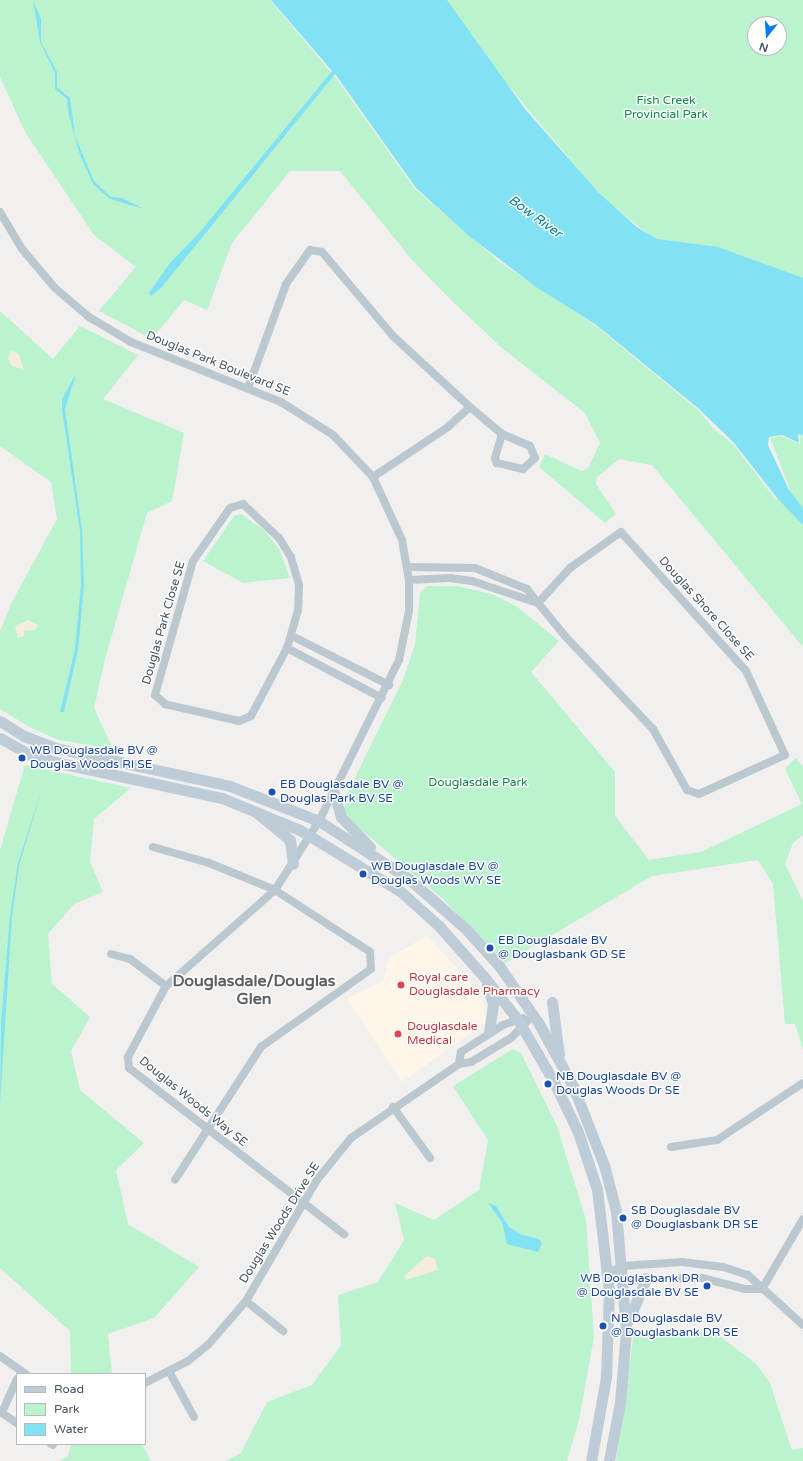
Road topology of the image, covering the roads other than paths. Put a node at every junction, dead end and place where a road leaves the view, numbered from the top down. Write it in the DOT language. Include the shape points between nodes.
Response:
graph roads {
  1 [pos="0,212"];
  2 [pos="248,388"];
  3 [pos="470,407"];
  4 [pos="502,434"];
  5 [pos="373,477"];
  6 [pos="408,567"];
  7 [pos="409,580"];
  8 [pos="538,603"];
  9 [pos="292,636"];
  10 [pos="287,648"];
  11 [pos="389,685"];
  12 [pos="382,698"];
  13 [pos="0,721"];
  14 [pos="0,738"];
  15 [pos="334,793"];
  16 [pos="250,808"];
  17 [pos="319,821"];
  18 [pos="312,836"];
  19 [pos="153,847"];
  20 [pos="376,855"];
  21 [pos="293,864"];
  22 [pos="275,890"];
  23 [pos="112,954"];
  24 [pos="485,978"];
  25 [pos="166,986"];
  26 [pos="552,1002"];
  27 [pos="533,1015"];
  28 [pos="520,1023"];
  29 [pos="489,1032"];
  30 [pos="560,1062"];
  31 [pos="459,1064"];
  32 [pos="803,1083"];
  33 [pos="393,1107"];
  34 [pos="208,1130"];
  35 [pos="671,1147"];
  36 [pos="430,1158"];
  37 [pos="175,1180"];
  38 [pos="303,1205"];
  39 [pos="803,1219"];
  40 [pos="344,1234"];
  41 [pos="623,1266"];
  42 [pos="608,1273"];
  43 [pos="646,1278"];
  44 [pos="624,1280"];
  45 [pos="762,1289"];
  46 [pos="246,1302"];
  47 [pos="803,1325"];
  48 [pos="283,1331"];
  49 [pos="626,1331"];
  50 [pos="0,1356"];
  51 [pos="19,1373"];
  52 [pos="170,1373"];
  53 [pos="146,1383"];
  54 [pos="16,1385"];
  55 [pos="194,1418"];
  56 [pos="16,1421"];
  57 [pos="591,1461"];
  58 [pos="608,1461"];
  1 -- 2 [label="street, Douglas Park Boulevard SE" via="32,260 55,288 89,317 130,342"];
  2 -- 3 [label="street" via="286,284 310,250 322,252 393,336"];
  2 -- 5 [label="street, Douglas Park Boulevard SE" via="307,416 333,435"];
  3 -- 4 [label="street"];
  3 -- 5 [label="street" via="436,436"];
  4 -- 4 [label="street" via="495,458 497,463 523,469 535,458 530,446"];
  5 -- 6 [label="street, Douglas Park Boulevard SE" via="391,510"];
  6 -- 7 [label="street, Douglas Park Boulevard SE"];
  6 -- 8 [label="street, Douglas Shore Close SE" via="451,565 496,573 527,589"];
  7 -- 8 [label="street, Douglas Shore Close SE" via="450,578 472,581"];
  7 -- 11 [label="street, Douglas Park Boulevard SE" via="405,638"];
  8 -- 8 [label="street, Douglas Shore Close SE" via="653,729 688,790 699,794 785,755 746,671 621,532 570,568"];
  9 -- 10 [label="street, Douglas Park Close SE"];
  9 -- 10 [label="street, Douglas Park Close SE" via="299,585 291,557 252,510 243,504 230,508 193,560 156,695 165,704 239,721 251,716"];
  9 -- 11 [label="street"];
  10 -- 12 [label="street"];
  11 -- 12 [label="street, Douglas Park Boulevard SE"];
  12 -- 15 [label="street, Douglas Park Boulevard SE"];
  13 -- 17 [label="street" via="24,736 56,748 230,786"];
  14 -- 16 [label="street" via="43,758 180,786"];
  15 -- 17 [label="street, Douglas Park Boulevard SE"];
  15 -- 20 [label="street" via="341,818"];
  16 -- 18 [label="street"];
  16 -- 21 [label="street" via="286,835 293,851"];
  17 -- 18 [label="street, Douglas Woods Way SE"];
  17 -- 20 [label="street"];
  18 -- 21 [label="street, Douglas Woods Way SE"];
  18 -- 24 [label="street" via="400,891 439,926"];
  19 -- 22 [label="street" via="209,863"];
  20 -- 27 [label="street" via="466,929 500,967"];
  21 -- 22 [label="street, Douglas Woods Way SE"];
  22 -- 25 [label="street, Douglas Woods Way SE"];
  22 -- 34 [label="street" via="370,952 371,969 261,1047"];
  23 -- 25 [label="street" via="130,959"];
  24 -- 28 [label="street"];
  24 -- 29 [label="street" via="493,1004"];
  25 -- 34 [label="street, Douglas Woods Way SE" via="128,1057 129,1068"];
  26 -- 30 [label="street"];
  27 -- 28 [label="street, Douglas Woods Drive SE"];
  27 -- 30 [label="street"];
  28 -- 29 [label="street, Douglas Woods Drive SE"];
  28 -- 31 [label="street, Douglas Woods Drive SE" via="511,1038 478,1058"];
  28 -- 42 [label="street" via="578,1132 596,1189"];
  29 -- 31 [label="street, Douglas Woods Drive SE" via="461,1052"];
  30 -- 41 [label="street" via="604,1165 616,1211"];
  31 -- 33 [label="street, Douglas Woods Drive SE"];
  32 -- 35 [label="street" via="717,1140"];
  33 -- 36 [label="street"];
  33 -- 38 [label="street, Douglas Woods Drive SE" via="351,1138"];
  34 -- 37 [label="street"];
  34 -- 38 [label="street, Douglas Woods Way SE"];
  38 -- 40 [label="street, Douglas Woods Way SE"];
  38 -- 46 [label="street, Douglas Woods Drive SE"];
  39 -- 45 [label="street"];
  41 -- 42 [label="street"];
  41 -- 44 [label="street"];
  41 -- 45 [label="street" via="701,1263 748,1275"];
  42 -- 44 [label="street"];
  42 -- 57 [label="street" via="606,1377"];
  43 -- 44 [label="street"];
  43 -- 45 [label="street" via="702,1278 745,1289"];
  43 -- 49 [label="street"];
  44 -- 49 [label="street"];
  45 -- 47 [label="street"];
  46 -- 48 [label="street"];
  46 -- 52 [label="street, Douglas Woods Drive SE" via="208,1345"];
  49 -- 58 [label="street" via="620,1402"];
  50 -- 51 [label="street"];
  52 -- 53 [label="street, Douglas Woods Drive SE"];
  52 -- 55 [label="street"];
  54 -- 56 [label="street" via="2,1413"];
}
